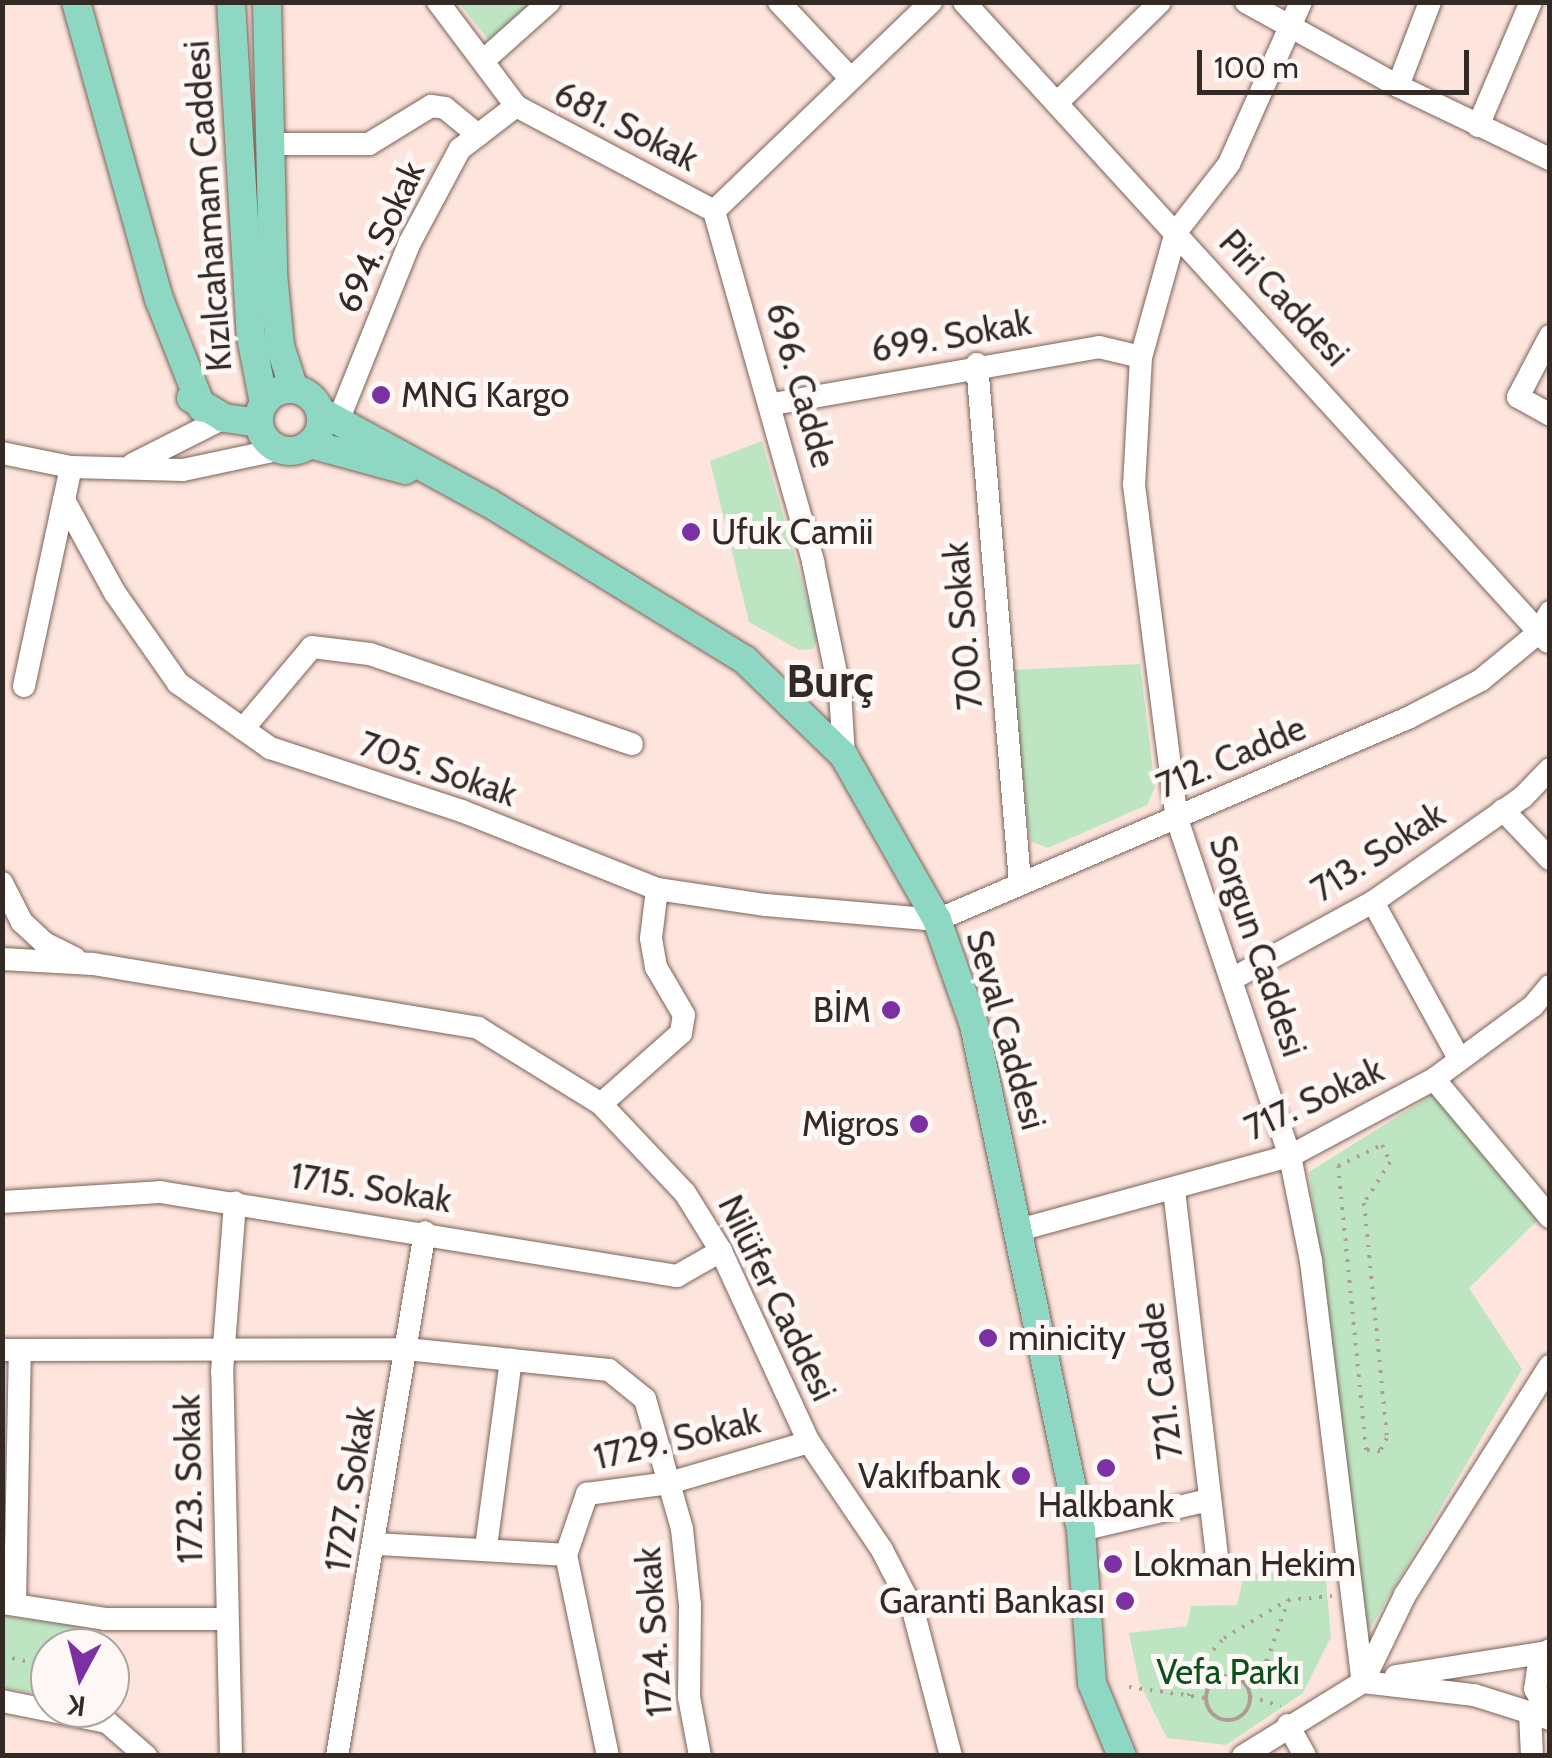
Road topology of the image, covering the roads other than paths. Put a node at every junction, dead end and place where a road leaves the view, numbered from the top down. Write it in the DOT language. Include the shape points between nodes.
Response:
graph roads {
  1 [pos="76,2"];
  2 [pos="231,2"];
  3 [pos="267,2"];
  4 [pos="438,2"];
  5 [pos="549,2"];
  6 [pos="778,2"];
  7 [pos="930,2"];
  8 [pos="964,2"];
  9 [pos="1160,2"];
  10 [pos="1246,2"];
  11 [pos="1300,2"];
  12 [pos="1430,2"];
  13 [pos="1531,2"];
  14 [pos="1292,32"];
  15 [pos="483,61"];
  16 [pos="850,78"];
  17 [pos="1398,86"];
  18 [pos="1057,104"];
  19 [pos="516,106"];
  20 [pos="1478,126"];
  21 [pos="478,135"];
  22 [pos="270,144"];
  23 [pos="1550,159"];
  24 [pos="714,211"];
  25 [pos="1176,232"];
  26 [pos="1550,336"];
  27 [pos="1141,356"];
  28 [pos="977,364"];
  29 [pos="294,389"];
  30 [pos="773,404"];
  31 [pos="212,413"];
  32 [pos="262,413"];
  33 [pos="1550,415"];
  34 [pos="329,416"];
  35 [pos="310,444"];
  36 [pos="282,449"];
  37 [pos="2,453"];
  38 [pos="130,465"];
  39 [pos="71,467"];
  40 [pos="451,482"];
  41 [pos="64,500"];
  42 [pos="1550,612"];
  43 [pos="1544,638"];
  44 [pos="24,686"];
  45 [pos="243,729"];
  46 [pos="632,744"];
  47 [pos="844,756"];
  48 [pos="1550,770"];
  49 [pos="1503,810"];
  50 [pos="1177,819"];
  51 [pos="1550,859"];
  52 [pos="2,883"];
  53 [pos="1020,883"];
  54 [pos="658,889"];
  55 [pos="1373,902"];
  56 [pos="937,920"];
  57 [pos="2,959"];
  58 [pos="92,964"];
  59 [pos="1234,978"];
  60 [pos="1550,986"];
  61 [pos="1460,1060"];
  62 [pos="1434,1079"];
  63 [pos="600,1104"];
  64 [pos="1290,1156"];
  65 [pos="1174,1190"];
  66 [pos="2,1202"];
  67 [pos="235,1202"];
  68 [pos="1550,1217"];
  69 [pos="1019,1230"];
  70 [pos="425,1232"];
  71 [pos="721,1251"];
  72 [pos="406,1349"];
  73 [pos="11,1350"];
  74 [pos="224,1351"];
  75 [pos="511,1360"];
  76 [pos="1550,1366"];
  77 [pos="809,1442"];
  78 [pos="669,1483"];
  79 [pos="1209,1500"];
  80 [pos="1081,1530"];
  81 [pos="376,1544"];
  82 [pos="486,1547"];
  83 [pos="566,1554"];
  84 [pos="1218,1564"];
  85 [pos="9,1604"];
  86 [pos="227,1619"];
  87 [pos="1548,1651"];
  88 [pos="1364,1682"];
  89 [pos="2,1701"];
  90 [pos="1543,1716"];
  91 [pos="1288,1725"];
  92 [pos="146,1756"];
  93 [pos="230,1756"];
  94 [pos="338,1756"];
  95 [pos="608,1756"];
  96 [pos="700,1756"];
  97 [pos="951,1756"];
  98 [pos="1122,1756"];
  99 [pos="1242,1756"];
  100 [pos="1305,1756"];
  101 [pos="1532,1756"];
  1 -- 31 [label="main road" via="159,299 169,360 180,387"];
  2 -- 32 [label="main road, Kızılcahamam Caddesi" via="251,336"];
  3 -- 22 [label="main road, Kızılcahamam Caddesi"];
  4 -- 15 [label="street, 681. Sokak"];
  5 -- 15 [label="street"];
  6 -- 16 [label="street"];
  7 -- 16 [label="street"];
  8 -- 18 [label="street, Piri Caddesi"];
  9 -- 18 [label="street"];
  10 -- 14 [label="street"];
  11 -- 14 [label="street"];
  12 -- 17 [label="street"];
  13 -- 20 [label="street"];
  14 -- 17 [label="street"];
  14 -- 25 [label="street" via="1229,164"];
  15 -- 19 [label="street, 681. Sokak"];
  16 -- 24 [label="street"];
  17 -- 20 [label="street"];
  18 -- 25 [label="street, Piri Caddesi"];
  19 -- 21 [label="street, 694. Sokak"];
  19 -- 24 [label="street, 681. Sokak"];
  20 -- 23 [label="street"];
  21 -- 22 [label="street" via="445,108 431,106 369,144"];
  21 -- 34 [label="street, 694. Sokak" via="460,149 409,244"];
  22 -- 29 [label="main road, Kızılcahamam Caddesi" via="276,309"];
  24 -- 30 [label="street, 696. Cadde"];
  25 -- 27 [label="street, Sorgun Caddesi"];
  25 -- 43 [label="street, Piri Caddesi"];
  26 -- 33 [label="street" via="1518,397"];
  27 -- 28 [label="street, 699. Sokak" via="1099,348"];
  27 -- 50 [label="street, Sorgun Caddesi" via="1134,485"];
  28 -- 30 [label="street, 699. Sokak"];
  28 -- 53 [label="street, 700. Sokak"];
  29 -- 32 [label="main road"];
  29 -- 34 [label="main road, Seval Caddesi"];
  30 -- 47 [label="street, 696. Cadde" via="840,692"];
  31 -- 32 [label="main road"];
  31 -- 38 [label="street"];
  32 -- 36 [label="main road"];
  34 -- 35 [label="main road"];
  34 -- 40 [label="main road, Seval Caddesi"];
  35 -- 36 [label="main road, Seval Caddesi"];
  35 -- 40 [label="main road, Seval Caddesi"];
  36 -- 38 [label="street" via="199,468"];
  37 -- 39 [label="street"];
  38 -- 39 [label="street"];
  39 -- 41 [label="street"];
  40 -- 47 [label="main road, Seval Caddesi" via="745,660"];
  41 -- 44 [label="street"];
  41 -- 45 [label="street, 705. Sokak" via="115,594 178,683"];
  42 -- 43 [label="street"];
  43 -- 50 [label="street, 712. Cadde" via="1408,718"];
  45 -- 46 [label="street" via="312,646 370,654"];
  45 -- 54 [label="street, 705. Sokak" via="270,748 462,812"];
  47 -- 56 [label="main road, Seval Caddesi"];
  48 -- 49 [label="street, 713. Sokak"];
  49 -- 51 [label="street"];
  49 -- 55 [label="street, 713. Sokak"];
  50 -- 53 [label="street, 712. Cadde"];
  50 -- 59 [label="street, Sorgun Caddesi"];
  52 -- 58 [label="street" via="22,922 46,944"];
  53 -- 56 [label="street, 712. Cadde"];
  54 -- 56 [label="street, 705. Sokak"];
  54 -- 63 [label="street" via="651,938 656,967 684,1016 682,1034"];
  55 -- 59 [label="street, 713. Sokak"];
  55 -- 61 [label="street"];
  56 -- 69 [label="main road, Seval Caddesi" via="974,1025"];
  57 -- 58 [label="street"];
  58 -- 63 [label="street, Nilüfer Caddesi" via="478,1028"];
  59 -- 64 [label="street, Sorgun Caddesi"];
  60 -- 61 [label="street, 717. Sokak"];
  61 -- 62 [label="street, 717. Sokak"];
  62 -- 64 [label="street, 717. Sokak"];
  62 -- 68 [label="street"];
  63 -- 71 [label="street, Nilüfer Caddesi" via="685,1193"];
  64 -- 65 [label="street, 717. Sokak"];
  64 -- 88 [label="street, Sorgun Caddesi" via="1311,1261"];
  65 -- 69 [label="street, 717. Sokak"];
  65 -- 79 [label="street, 721. Cadde"];
  66 -- 67 [label="street, 1715. Sokak" via="160,1192"];
  67 -- 70 [label="street, 1715. Sokak"];
  67 -- 74 [label="street, 1723. Sokak"];
  69 -- 80 [label="main road, Seval Caddesi"];
  70 -- 71 [label="street, 1715. Sokak" via="677,1276"];
  70 -- 72 [label="street, 1727. Sokak"];
  71 -- 77 [label="street, Nilüfer Caddesi"];
  72 -- 74 [label="street, 1724. Sokak"];
  72 -- 75 [label="street, 1724. Sokak"];
  72 -- 81 [label="street, 1727. Sokak"];
  73 -- 74 [label="street, 1724. Sokak"];
  73 -- 85 [label="street"];
  74 -- 86 [label="street, 1723. Sokak"];
  75 -- 78 [label="street, 1724. Sokak" via="609,1370 645,1399"];
  75 -- 82 [label="street"];
  76 -- 88 [label="street" via="1405,1594"];
  77 -- 78 [label="street, 1729. Sokak"];
  77 -- 97 [label="street, Nilüfer Caddesi" via="854,1505 913,1610"];
  78 -- 83 [label="street, 1729. Sokak" via="586,1494"];
  78 -- 96 [label="street, 1724. Sokak" via="682,1529 689,1697"];
  79 -- 80 [label="street"];
  79 -- 84 [label="street, 721. Cadde"];
  80 -- 98 [label="main road, Seval Caddesi" via="1092,1684"];
  81 -- 82 [label="street"];
  81 -- 94 [label="street, 1727. Sokak"];
  82 -- 83 [label="street"];
  83 -- 95 [label="street"];
  85 -- 86 [label="street" via="105,1619"];
  86 -- 93 [label="street, 1723. Sokak"];
  87 -- 88 [label="street"];
  87 -- 90 [label="street" via="1534,1689"];
  88 -- 90 [label="street" via="1474,1695"];
  88 -- 91 [label="street"];
  89 -- 92 [label="street" via="106,1722"];
  90 -- 101 [label="street"];
  91 -- 99 [label="street"];
  91 -- 100 [label="street"];
}
